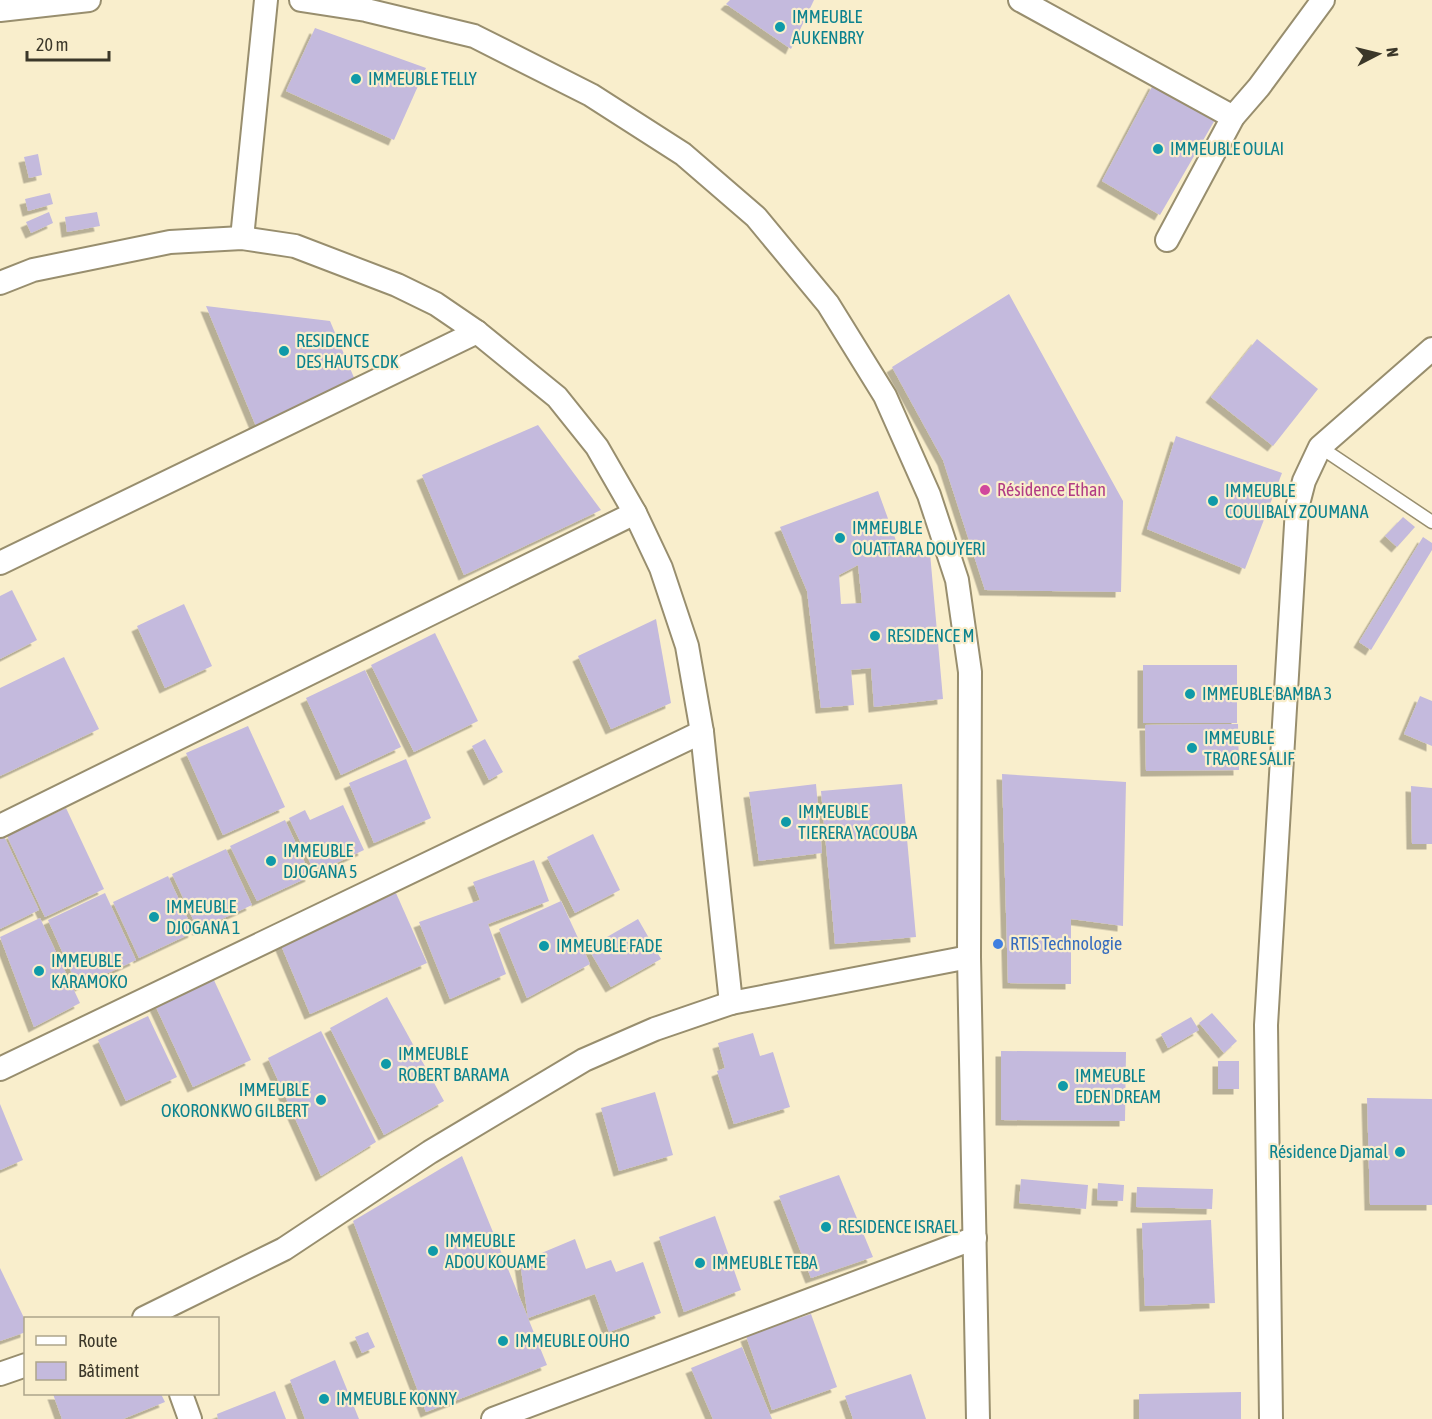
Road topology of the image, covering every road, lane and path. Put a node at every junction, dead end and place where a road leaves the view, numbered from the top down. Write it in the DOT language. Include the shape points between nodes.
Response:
graph roads {
  1 [pos="90,0"];
  2 [pos="266,0"];
  3 [pos="301,0"];
  4 [pos="1020,0"];
  5 [pos="1323,0"];
  6 [pos="0,10"];
  7 [pos="1233,117"];
  8 [pos="242,238"];
  9 [pos="1167,240"];
  10 [pos="0,282"];
  11 [pos="477,332"];
  12 [pos="1432,349"];
  13 [pos="1320,447"];
  14 [pos="634,513"];
  15 [pos="1432,522"];
  16 [pos="0,563"];
  17 [pos="702,732"];
  18 [pos="0,826"];
  19 [pos="969,957"];
  20 [pos="731,1003"];
  21 [pos="0,1069"];
  22 [pos="975,1238"];
  23 [pos="151,1317"];
  24 [pos="24,1366"];
  25 [pos="0,1374"];
  26 [pos="181,1395"];
  27 [pos="190,1419"];
  28 [pos="493,1419"];
  29 [pos="978,1419"];
  30 [pos="1271,1419"];
  1 -- 6 [label="street"];
  2 -- 8 [label="street"];
  3 -- 19 [label="street" via="366,10 474,36 591,95 683,154 756,217 828,304 885,396 929,495 957,580 970,672"];
  4 -- 7 [label="street"];
  5 -- 7 [label="street"];
  7 -- 9 [label="street"];
  8 -- 10 [label="street" via="170,242 33,270"];
  8 -- 11 [label="street" via="295,246 397,285 436,304"];
  11 -- 14 [label="street" via="557,397 597,447"];
  11 -- 16 [label="street"];
  12 -- 13 [label="street"];
  13 -- 15 [label="lane"];
  13 -- 30 [label="street" via="1297,508 1266,1025"];
  14 -- 17 [label="street" via="661,568 687,646"];
  14 -- 18 [label="street"];
  17 -- 20 [label="street"];
  17 -- 21 [label="street"];
  19 -- 20 [label="street"];
  19 -- 22 [label="street"];
  20 -- 23 [label="street" via="655,1029 584,1060 430,1152 284,1249"];
  22 -- 28 [label="street"];
  22 -- 29 [label="street"];
  24 -- 25 [label="street"];
  26 -- 27 [label="street"];
}
